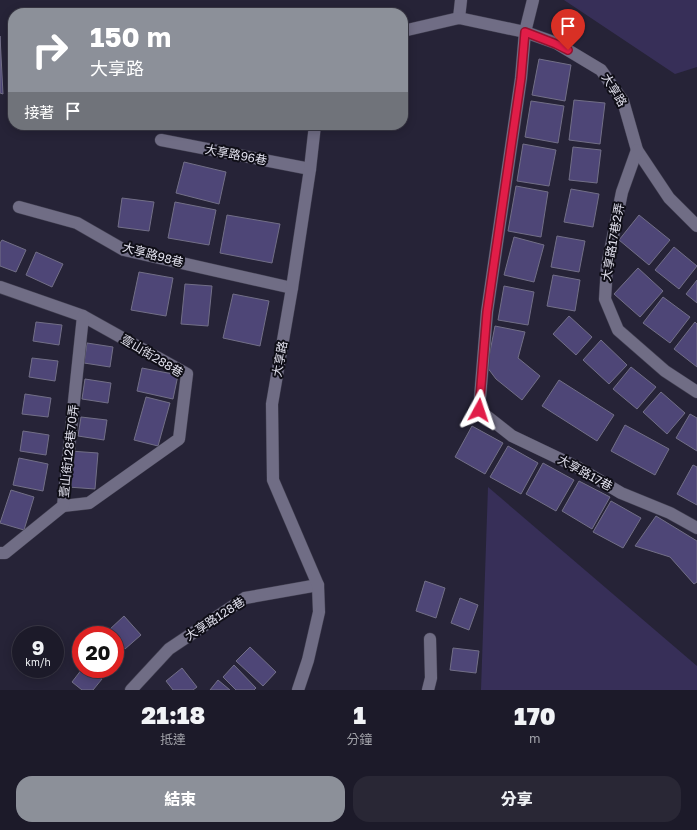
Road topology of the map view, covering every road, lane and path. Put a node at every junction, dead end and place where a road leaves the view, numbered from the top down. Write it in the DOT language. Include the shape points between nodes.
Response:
graph roads {
  1 [pos="462,0"];
  2 [pos="533,0"];
  3 [pos="459,18"];
  4 [pos="408,30"];
  5 [pos="525,32"];
  6 [pos="314,130"];
  7 [pos="161,140"];
  8 [pos="637,150"];
  9 [pos="310,169"];
  10 [pos="19,206"];
  11 [pos="697,226"];
  12 [pos="0,287"];
  13 [pos="292,288"];
  14 [pos="83,316"];
  15 [pos="697,392"];
  16 [pos="63,506"];
  17 [pos="697,528"];
  18 [pos="0,553"];
  19 [pos="318,585"];
  20 [pos="430,639"];
  21 [pos="131,690"];
  22 [pos="298,690"];
  23 [pos="428,690"];
  1 -- 3 [label="street"];
  2 -- 5 [label="street"];
  3 -- 4 [label="street, 大享路"];
  3 -- 5 [label="street, 大享路"];
  5 -- 8 [label="street, 大享路" via="556,44 602,70 623,101"];
  5 -- 17 [label="street, 大享路17巷" via="521,78 487,312 479,410 512,436 577,467 621,493 670,513"];
  6 -- 9 [label="street, 大享路"];
  7 -- 9 [label="street, 大享路96巷"];
  8 -- 11 [label="street, 大享路" via="669,198"];
  8 -- 15 [label="street, 大享路17巷2弄" via="622,192 607,266 605,299 618,330 665,371"];
  9 -- 13 [label="street, 大享路"];
  10 -- 13 [label="street, 大享路98巷" via="77,223 124,250"];
  12 -- 14 [label="street, 壹山街288巷"];
  13 -- 19 [label="street, 大享路" via="272,404 273,480"];
  14 -- 16 [label="street, 壹山街128巷70弄"];
  14 -- 16 [label="street, 壹山街288巷" via="187,374 179,439 89,503"];
  16 -- 18 [label="street, 壹山街128巷70弄" via="5,553"];
  19 -- 21 [label="street, 大享路128巷" via="245,598 169,649"];
  19 -- 22 [label="street" via="319,612"];
  20 -- 23 [label="street" via="431,678"];
}
